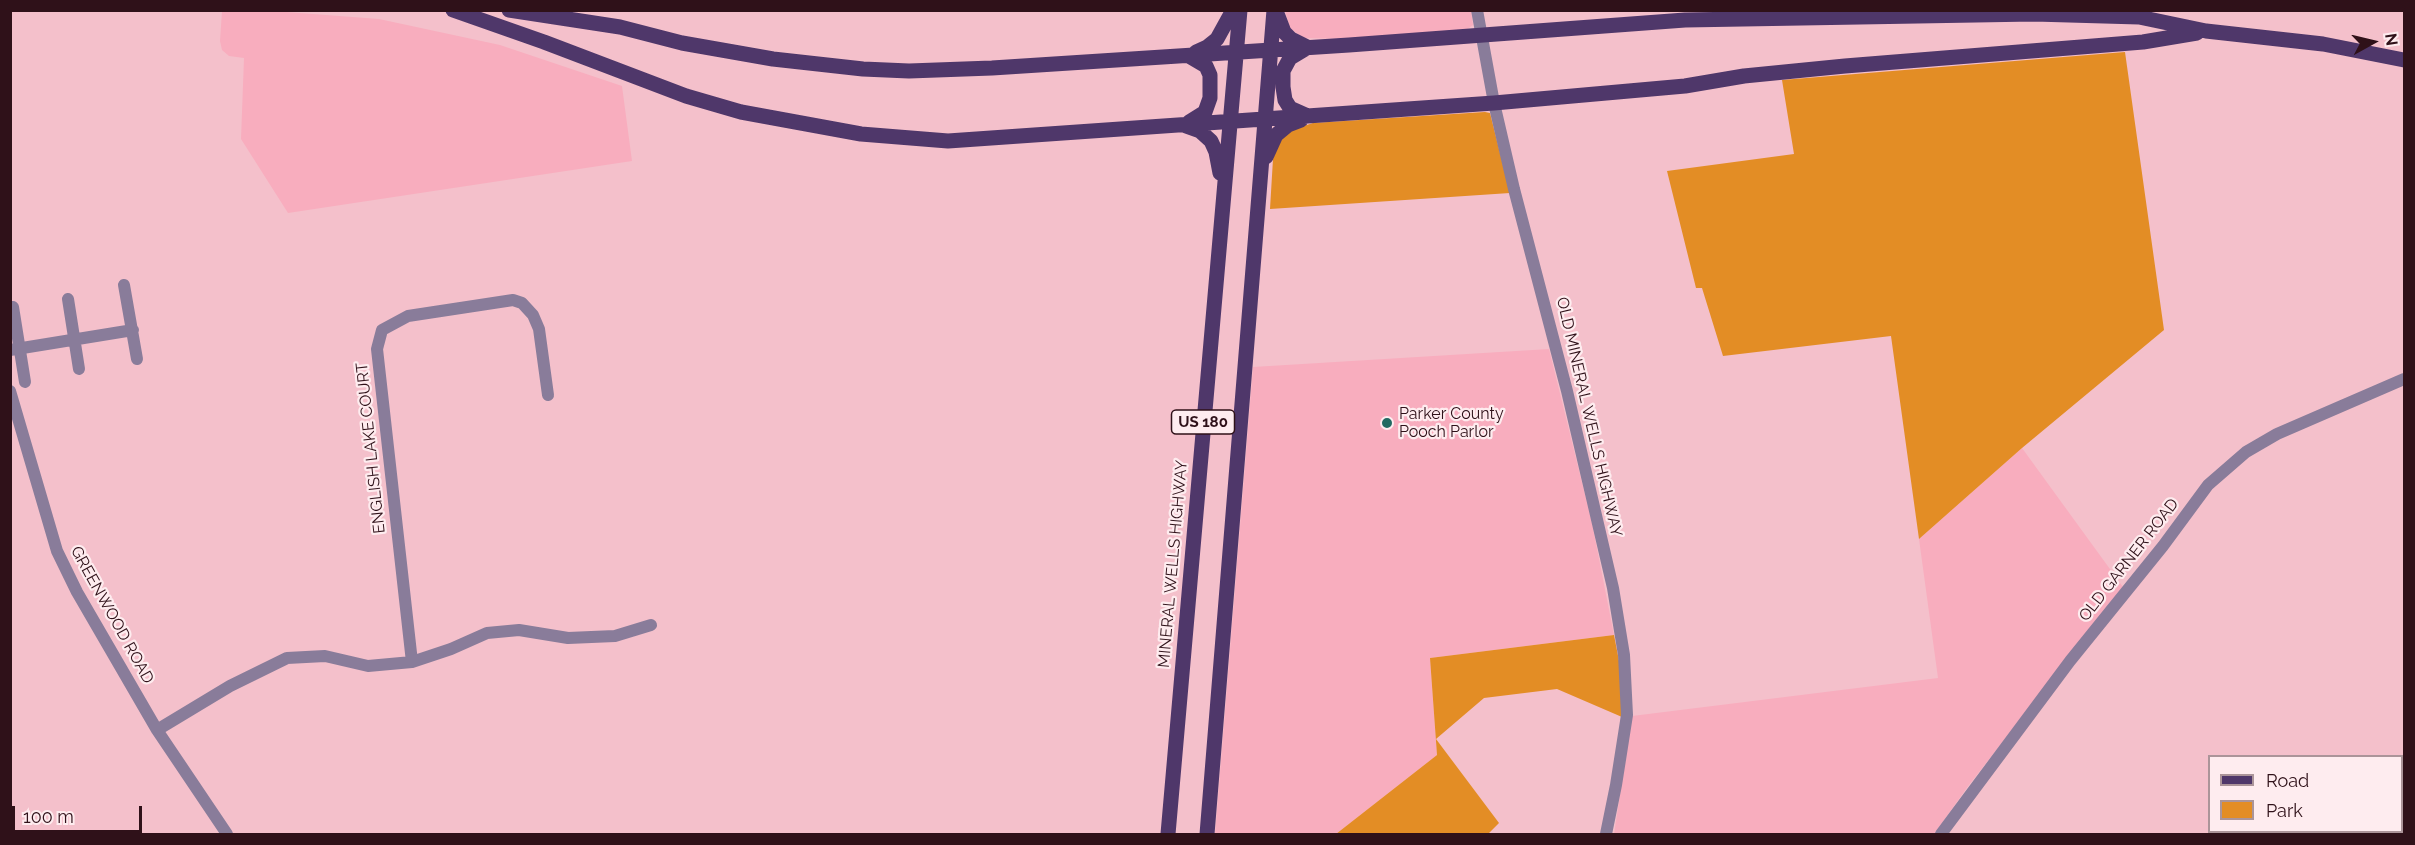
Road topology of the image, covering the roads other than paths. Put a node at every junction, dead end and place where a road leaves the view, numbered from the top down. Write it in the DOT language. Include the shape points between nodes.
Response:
graph roads {
  1 [pos="453,10"];
  2 [pos="509,10"];
  3 [pos="1233,10"];
  4 [pos="1240,10"];
  5 [pos="1275,10"];
  6 [pos="1477,10"];
  7 [pos="2206,31"];
  8 [pos="1481,36"];
  9 [pos="1307,47"];
  10 [pos="1271,49"];
  11 [pos="1236,52"];
  12 [pos="1188,55"];
  13 [pos="2404,60"];
  14 [pos="1494,103"];
  15 [pos="1309,116"];
  16 [pos="1265,119"];
  17 [pos="1230,121"];
  18 [pos="1184,124"];
  19 [pos="1260,178"];
  20 [pos="1223,197"];
  21 [pos="124,285"];
  22 [pos="68,299"];
  23 [pos="13,307"];
  24 [pos="133,330"];
  25 [pos="74,340"];
  26 [pos="16,349"];
  27 [pos="137,359"];
  28 [pos="79,369"];
  29 [pos="2404,379"];
  30 [pos="25,382"];
  31 [pos="10,391"];
  32 [pos="548,395"];
  33 [pos="651,625"];
  34 [pos="412,662"];
  35 [pos="158,730"];
  36 [pos="227,834"];
  37 [pos="1168,834"];
  38 [pos="1207,834"];
  39 [pos="1606,834"];
  40 [pos="1941,834"];
  1 -- 18 [label="main road" via="687,96 820,128 948,141"];
  2 -- 12 [label="main road" via="620,27 738,53 863,69 992,68"];
  3 -- 12 [label="main road" via="1217,39"];
  4 -- 11 [label="main road, MINERAL WELLS HIGHWAY / US 180"];
  5 -- 9 [label="main road" via="1284,32"];
  5 -- 10 [label="main road, US 180"];
  6 -- 8 [label="street, OLD MINERAL WELLS HIGHWAY"];
  7 -- 8 [label="main road" via="2139,17 2034,14 1685,20"];
  7 -- 13 [label="main road" via="2323,44"];
  7 -- 14 [label="main road" via="2134,43 1845,66 1685,86"];
  8 -- 9 [label="main road"];
  8 -- 14 [label="street, OLD MINERAL WELLS HIGHWAY"];
  9 -- 10 [label="main road"];
  9 -- 15 [label="main road" via="1290,58 1283,71 1283,87 1290,108"];
  10 -- 11 [label="main road"];
  10 -- 16 [label="main road, US 180"];
  11 -- 12 [label="main road"];
  11 -- 17 [label="main road, MINERAL WELLS HIGHWAY / US 180"];
  12 -- 18 [label="main road" via="1206,66 1210,98 1205,112"];
  14 -- 15 [label="main road"];
  14 -- 39 [label="street, OLD MINERAL WELLS HIGHWAY" via="1567,391 1624,655 1627,715"];
  15 -- 16 [label="main road"];
  15 -- 19 [label="main road" via="1276,135"];
  16 -- 17 [label="main road"];
  16 -- 19 [label="main road, US 180"];
  17 -- 18 [label="main road"];
  17 -- 20 [label="main road, MINERAL WELLS HIGHWAY / US 180"];
  18 -- 20 [label="main road" via="1212,141"];
  19 -- 38 [label="main road, US 180"];
  20 -- 37 [label="main road, MINERAL WELLS HIGHWAY / US 180"];
  21 -- 24 [label="street"];
  22 -- 25 [label="street"];
  23 -- 26 [label="street"];
  24 -- 25 [label="street"];
  24 -- 27 [label="street"];
  25 -- 26 [label="street"];
  25 -- 28 [label="street"];
  26 -- 30 [label="street"];
  29 -- 40 [label="street, OLD GARNER ROAD" via="2277,434 2246,452 2208,486"];
  31 -- 35 [label="street, GREENWOOD ROAD" via="57,551"];
  32 -- 34 [label="street, ENGLISH LAKE COURT" via="539,329 522,303 513,300 408,316 382,330 376,349"];
  33 -- 34 [label="street" via="615,636 568,638 519,630 487,633"];
  34 -- 35 [label="street" via="368,666 325,656 287,658"];
  35 -- 36 [label="street, GREENWOOD ROAD"];
}
